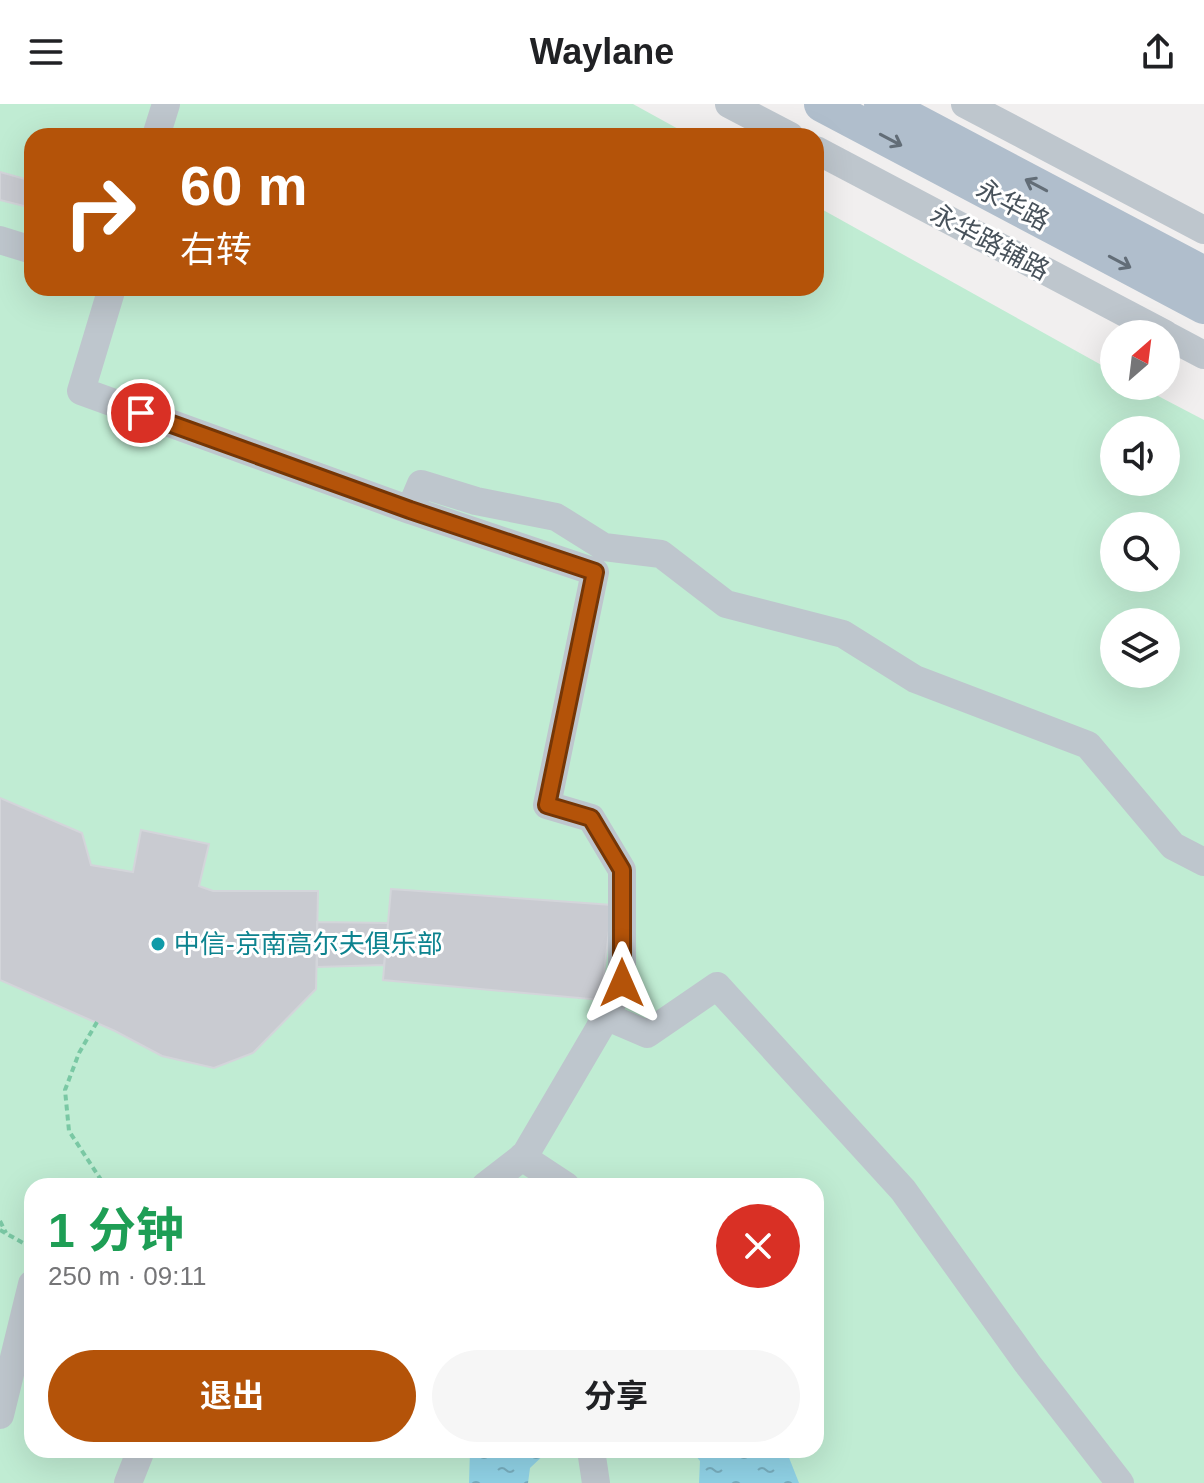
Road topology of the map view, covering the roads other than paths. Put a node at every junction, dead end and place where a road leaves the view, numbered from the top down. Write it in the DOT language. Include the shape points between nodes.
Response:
graph roads {
  1 [pos="166,104"];
  2 [pos="729,104"];
  3 [pos="822,104"];
  4 [pos="882,104"];
  5 [pos="965,104"];
  6 [pos="158,128"];
  7 [pos="775,128"];
  8 [pos="824,154"];
  9 [pos="1204,230"];
  10 [pos="0,240"];
  11 [pos="24,248"];
  12 [pos="1204,274"];
  13 [pos="110,296"];
  14 [pos="1204,306"];
  15 [pos="1138,320"];
  16 [pos="1180,342"];
  17 [pos="1204,355"];
  18 [pos="410,510"];
  19 [pos="1204,862"];
  20 [pos="605,1016"];
  21 [pos="522,1157"];
  22 [pos="495,1178"];
  23 [pos="554,1178"];
  24 [pos="24,1317"];
  25 [pos="0,1415"];
  26 [pos="138,1458"];
  27 [pos="592,1458"];
  28 [pos="128,1483"];
  29 [pos="596,1483"];
  30 [pos="1120,1483"];
  1 -- 6 [label="street"];
  2 -- 7 [label="street"];
  3 -- 14 [label="main road, 永华路, one-way"];
  12 -- 4 [label="main road, 永华路, one-way"];
  5 -- 9 [label="street"];
  8 -- 15 [label="street, 永华路辅路"];
  10 -- 11 [label="street"];
  13 -- 18 [label="street" via="81,391"];
  16 -- 17 [label="street, 永华路辅路"];
  18 -- 19 [label="street" via="421,484 556,517 604,547 661,554 726,604 843,634 915,679 1088,745 1173,846"];
  18 -- 20 [label="street" via="595,572 547,805 591,818 622,870 622,983"];
  20 -- 21 [label="street"];
  20 -- 30 [label="street" via="647,1034 717,986 903,1190"];
  21 -- 22 [label="street"];
  21 -- 23 [label="street"];
  24 -- 25 [label="street"];
  26 -- 28 [label="street"];
  27 -- 29 [label="street"];
}
